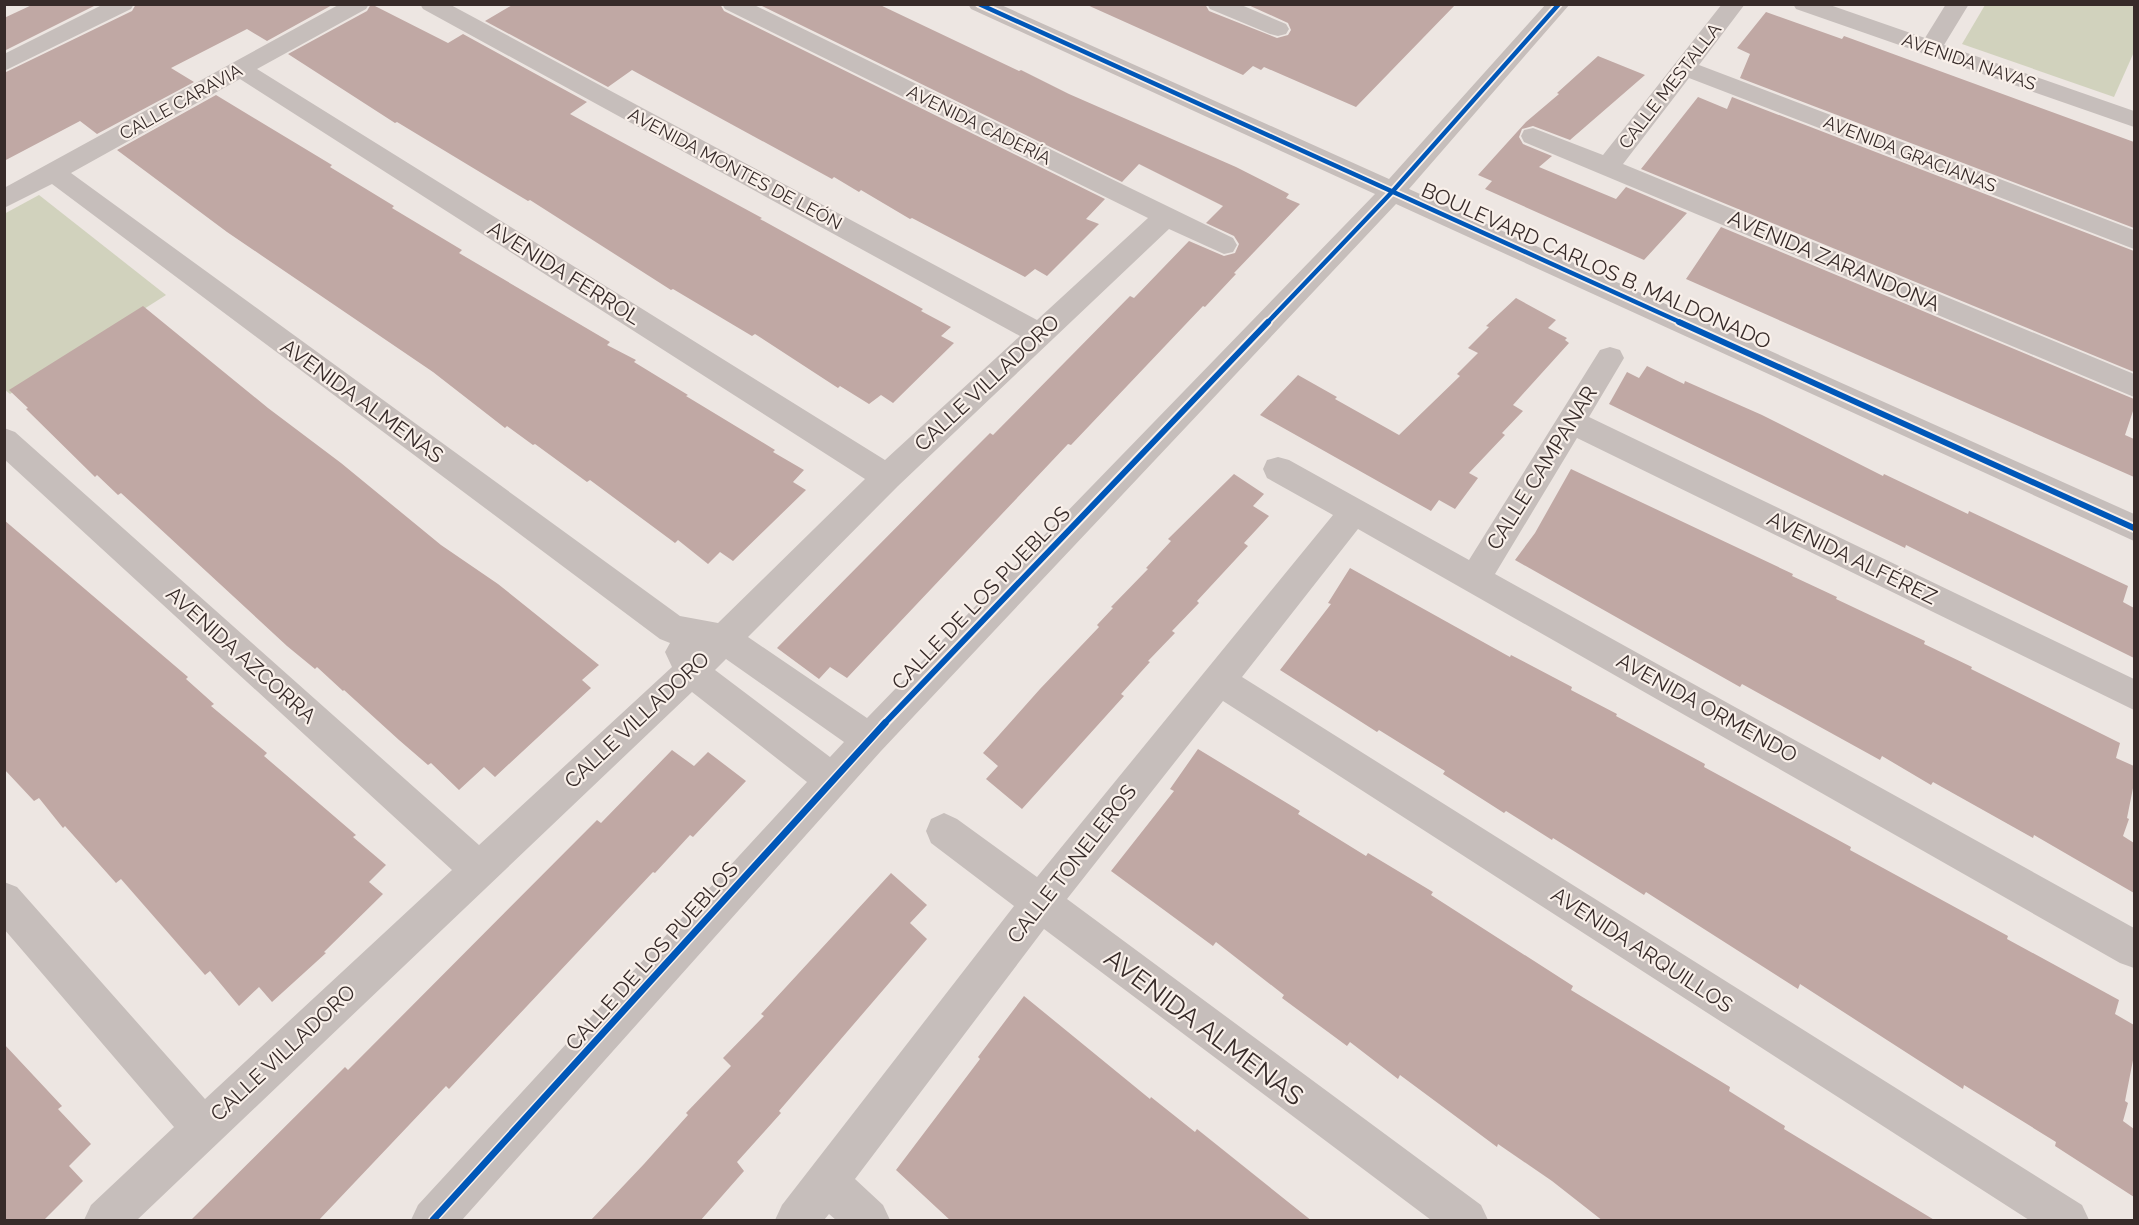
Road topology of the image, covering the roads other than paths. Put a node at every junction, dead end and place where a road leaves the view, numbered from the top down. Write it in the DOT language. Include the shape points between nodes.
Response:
graph roads {
  1 [pos="123,4"];
  2 [pos="358,4"];
  3 [pos="431,4"];
  4 [pos="733,4"];
  5 [pos="979,4"];
  6 [pos="1559,4"];
  7 [pos="1734,4"];
  8 [pos="1804,4"];
  9 [pos="1958,4"];
  10 [pos="1225,6"];
  11 [pos="1278,29"];
  12 [pos="1931,48"];
  13 [pos="4,64"];
  14 [pos="1685,68"];
  15 [pos="240,69"];
  16 [pos="2132,112"];
  17 [pos="1533,136"];
  18 [pos="1607,167"];
  19 [pos="53,172"];
  20 [pos="1392,192"];
  21 [pos="4,199"];
  22 [pos="1165,217"];
  23 [pos="2134,240"];
  24 [pos="1224,245"];
  25 [pos="1040,334"];
  26 [pos="1610,358"];
  27 [pos="2134,386"];
  28 [pos="1570,421"];
  29 [pos="4,440"];
  30 [pos="1278,469"];
  31 [pos="887,477"];
  32 [pos="1353,513"];
  33 [pos="2134,528"];
  34 [pos="1475,578"];
  35 [pos="672,629"];
  36 [pos="723,638"];
  37 [pos="691,671"];
  38 [pos="1218,680"];
  39 [pos="2134,695"];
  40 [pos="869,740"];
  41 [pos="833,782"];
  42 [pos="944,831"];
  43 [pos="478,869"];
  44 [pos="4,900"];
  45 [pos="1039,904"];
  46 [pos="2134,949"];
  47 [pos="203,1129"];
  48 [pos="826,1182"];
  49 [pos="106,1221"];
  50 [pos="433,1221"];
  51 [pos="797,1221"];
  52 [pos="868,1221"];
  53 [pos="1466,1221"];
  54 [pos="2067,1221"];
  1 -- 13 [label="street"];
  2 -- 15 [label="street, CALLE CARAVIA"];
  3 -- 25 [label="street, AVENIDA MONTES DE LEÓN"];
  4 -- 22 [label="street, AVENIDA CADERÍA"];
  5 -- 20 [label="street, BOULEVARD CARLOS B. MALDONADO"];
  6 -- 20 [label="street, CALLE DE LOS PUEBLOS"];
  7 -- 14 [label="street, CALLE MESTALLA"];
  8 -- 12 [label="street, AVENIDA NAVAS"];
  9 -- 12 [label="street"];
  10 -- 11 [label="street"];
  12 -- 16 [label="street, AVENIDA NAVAS"];
  14 -- 18 [label="street, CALLE MESTALLA"];
  14 -- 23 [label="street, AVENIDA GRACIANAS"];
  15 -- 19 [label="street, CALLE CARAVIA"];
  15 -- 31 [label="street, AVENIDA FERROL"];
  17 -- 18 [label="street, AVENIDA ZARANDONA"];
  18 -- 27 [label="street, AVENIDA ZARANDONA"];
  19 -- 21 [label="street, CALLE CARAVIA"];
  19 -- 35 [label="street, AVENIDA ALMENAS"];
  20 -- 33 [label="street, BOULEVARD CARLOS B. MALDONADO"];
  20 -- 40 [label="street, CALLE DE LOS PUEBLOS"];
  22 -- 24 [label="street, AVENIDA CADERÍA"];
  22 -- 25 [label="street, CALLE VILLADORO"];
  25 -- 31 [label="street, CALLE VILLADORO"];
  26 -- 28 [label="street, CALLE CAMPANAR"];
  28 -- 34 [label="street, CALLE CAMPANAR"];
  28 -- 39 [label="street, AVENIDA ALFÉREZ"];
  29 -- 43 [label="street, AVENIDA AZCORRA"];
  30 -- 32 [label="street, AVENIDA ORMENDO"];
  31 -- 36 [label="street, CALLE VILLADORO"];
  32 -- 34 [label="street, AVENIDA ORMENDO"];
  32 -- 38 [label="street, CALLE TONELEROS"];
  34 -- 46 [label="street, AVENIDA ORMENDO"];
  35 -- 36 [label="street, AVENIDA ALMENAS"];
  35 -- 37 [label="street, AVENIDA ALMENAS"];
  36 -- 37 [label="street, CALLE VILLADORO"];
  36 -- 40 [label="street, AVENIDA ALMENAS"];
  37 -- 41 [label="street, AVENIDA ALMENAS"];
  37 -- 43 [label="street, CALLE VILLADORO"];
  38 -- 45 [label="street, CALLE TONELEROS"];
  38 -- 54 [label="street, AVENIDA ARQUILLOS"];
  40 -- 41 [label="street, CALLE DE LOS PUEBLOS"];
  41 -- 50 [label="street, CALLE DE LOS PUEBLOS"];
  42 -- 45 [label="street, AVENIDA ALMENAS"];
  43 -- 47 [label="street, CALLE VILLADORO"];
  44 -- 47 [label="street"];
  45 -- 48 [label="street, CALLE TONELEROS"];
  45 -- 53 [label="street, AVENIDA ALMENAS"];
  47 -- 49 [label="street, CALLE VILLADORO"];
  48 -- 51 [label="street, CALLE TONELEROS"];
  48 -- 52 [label="street"];
}
